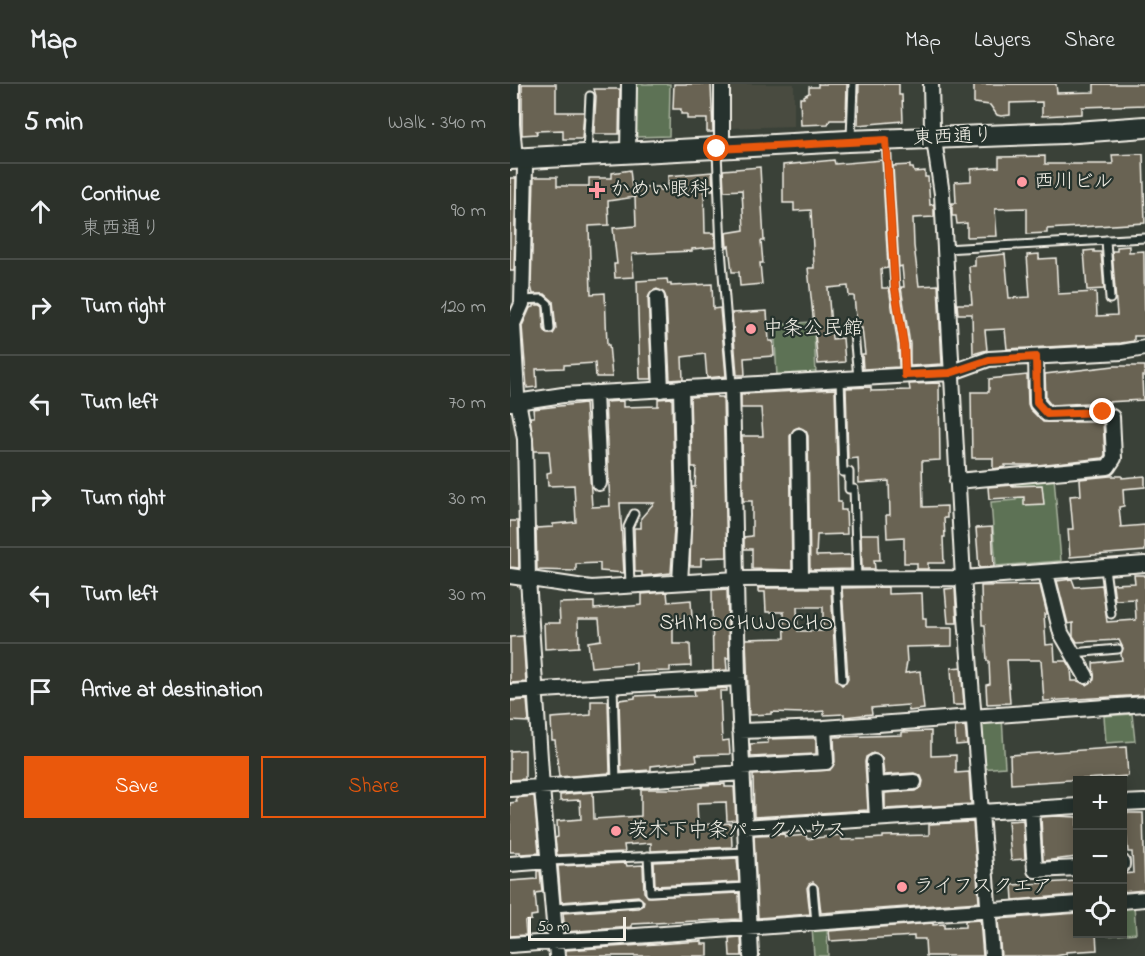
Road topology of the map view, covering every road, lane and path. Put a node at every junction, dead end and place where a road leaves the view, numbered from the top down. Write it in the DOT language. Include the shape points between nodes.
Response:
graph roads {
  1 [pos="512,84"];
  2 [pos="629,84"];
  3 [pos="722,84"];
  4 [pos="853,84"];
  5 [pos="931,84"];
  6 [pos="590,96"];
  7 [pos="1145,127"];
  8 [pos="934,138"];
  9 [pos="886,140"];
  10 [pos="851,141"];
  11 [pos="720,149"];
  12 [pos="628,154"];
  13 [pos="587,155"];
  14 [pos="517,162"];
  15 [pos="1145,238"];
  16 [pos="1106,240"];
  17 [pos="944,249"];
  18 [pos="516,275"];
  19 [pos="657,298"];
  20 [pos="1110,299"];
  21 [pos="522,300"];
  22 [pos="550,329"];
  23 [pos="854,333"];
  24 [pos="1145,348"];
  25 [pos="1036,357"];
  26 [pos="950,373"];
  27 [pos="905,375"];
  28 [pos="858,378"];
  29 [pos="840,379"];
  30 [pos="732,385"];
  31 [pos="681,388"];
  32 [pos="661,390"];
  33 [pos="595,393"];
  34 [pos="515,402"];
  35 [pos="799,436"];
  36 [pos="957,481"];
  37 [pos="598,483"];
  38 [pos="634,514"];
  39 [pos="1145,564"];
  40 [pos="1105,568"];
  41 [pos="1046,573"];
  42 [pos="510,576"];
  43 [pos="801,578"];
  44 [pos="836,578"];
  45 [pos="857,578"];
  46 [pos="963,578"];
  47 [pos="528,579"];
  48 [pos="737,579"];
  49 [pos="680,582"];
  50 [pos="630,585"];
  51 [pos="1111,614"];
  52 [pos="1118,650"];
  53 [pos="1073,653"];
  54 [pos="1086,676"];
  55 [pos="738,678"];
  56 [pos="842,679"];
  57 [pos="613,686"];
  58 [pos="536,690"];
  59 [pos="510,692"];
  60 [pos="1145,704"];
  61 [pos="974,717"];
  62 [pos="824,728"];
  63 [pos="740,731"];
  64 [pos="874,762"];
  65 [pos="742,770"];
  66 [pos="914,782"];
  67 [pos="616,783"];
  68 [pos="875,785"];
  69 [pos="542,788"];
  70 [pos="510,789"];
  71 [pos="1145,802"];
  72 [pos="1127,803"];
  73 [pos="1073,806"];
  74 [pos="1030,809"];
  75 [pos="981,812"];
  76 [pos="877,819"];
  77 [pos="745,828"];
  78 [pos="746,852"];
  79 [pos="648,856"];
  80 [pos="549,861"];
  81 [pos="510,864"];
  82 [pos="1073,868"];
  83 [pos="747,887"];
  84 [pos="813,888"];
  85 [pos="1145,899"];
  86 [pos="1127,901"];
  87 [pos="638,902"];
  88 [pos="1073,904"];
  89 [pos="554,908"];
  90 [pos="990,910"];
  91 [pos="816,923"];
  92 [pos="749,927"];
  93 [pos="557,942"];
  94 [pos="510,945"];
  95 [pos="557,956"];
  96 [pos="751,956"];
  97 [pos="992,956"];
  1 -- 14 [label="street"];
  2 -- 12 [label="street"];
  3 -- 11 [label="street"];
  4 -- 10 [label="lane"];
  5 -- 8 [label="street"];
  6 -- 13 [label="lane"];
  7 -- 8 [label="street, 東西通り"];
  8 -- 9 [label="street, 東西通り"];
  8 -- 17 [label="street"];
  9 -- 10 [label="street, 東西通り"];
  9 -- 27 [label="lane"];
  10 -- 11 [label="street, 東西通り"];
  11 -- 12 [label="street, 東西通り"];
  11 -- 30 [label="lane" via="721,249"];
  12 -- 13 [label="street, 東西通り"];
  13 -- 14 [label="street, 東西通り"];
  14 -- 18 [label="street"];
  15 -- 16 [label="lane"];
  16 -- 17 [label="lane"];
  16 -- 20 [label="lane"];
  17 -- 26 [label="street"];
  18 -- 21 [label="street"];
  19 -- 32 [label="street"];
  21 -- 22 [label="lane" via="542,299 548,304"];
  21 -- 34 [label="street" via="513,324 518,395"];
  23 -- 28 [label="lane"];
  24 -- 25 [label="street"];
  25 -- 26 [label="street" via="989,360"];
  25 -- 36 [label="street" via="1037,403 1047,414 1103,412 1112,417 1114,458 1108,467"];
  26 -- 27 [label="street"];
  26 -- 36 [label="street"];
  27 -- 28 [label="street"];
  28 -- 29 [label="street"];
  29 -- 30 [label="street"];
  29 -- 45 [label="lane" via="843,472 849,472 849,489 854,489"];
  30 -- 31 [label="street"];
  30 -- 48 [label="street"];
  31 -- 32 [label="street"];
  31 -- 49 [label="street" via="684,514"];
  32 -- 33 [label="street"];
  33 -- 34 [label="street"];
  33 -- 37 [label="street"];
  34 -- 47 [label="street" via="525,439"];
  35 -- 43 [label="street"];
  36 -- 46 [label="street"];
  38 -- 50 [label="lane" via="628,527"];
  39 -- 40 [label="street"];
  40 -- 41 [label="street"];
  40 -- 51 [label="lane"];
  41 -- 46 [label="street"];
  41 -- 53 [label="street" via="1061,633"];
  42 -- 47 [label="street"];
  43 -- 44 [label="street"];
  43 -- 48 [label="street"];
  44 -- 45 [label="street"];
  44 -- 56 [label="lane"];
  45 -- 46 [label="street"];
  46 -- 61 [label="street"];
  47 -- 50 [label="street" via="591,588"];
  47 -- 58 [label="street"];
  48 -- 49 [label="street"];
  48 -- 55 [label="street"];
  49 -- 50 [label="street"];
  52 -- 53 [label="lane"];
  53 -- 54 [label="street"];
  55 -- 57 [label="street"];
  55 -- 63 [label="street"];
  57 -- 58 [label="street"];
  57 -- 67 [label="lane"];
  58 -- 59 [label="street"];
  58 -- 69 [label="street"];
  60 -- 61 [label="street"];
  61 -- 62 [label="street"];
  61 -- 75 [label="street"];
  62 -- 63 [label="street"];
  62 -- 65 [label="street" via="826,762"];
  63 -- 65 [label="street"];
  64 -- 68 [label="street"];
  65 -- 67 [label="street"];
  65 -- 77 [label="street"];
  66 -- 68 [label="street"];
  67 -- 69 [label="street"];
  68 -- 76 [label="street"];
  69 -- 70 [label="street"];
  69 -- 80 [label="street"];
  71 -- 72 [label="street"];
  73 -- 74 [label="street"];
  74 -- 75 [label="street"];
  74 -- 82 [label="street" via="1035,870"];
  75 -- 76 [label="street"];
  75 -- 90 [label="street"];
  76 -- 77 [label="street"];
  77 -- 78 [label="street"];
  78 -- 79 [label="lane"];
  78 -- 83 [label="street"];
  79 -- 80 [label="lane"];
  79 -- 83 [label="lane" via="650,892"];
  80 -- 81 [label="street"];
  80 -- 89 [label="street"];
  83 -- 92 [label="street"];
  84 -- 91 [label="lane"];
  85 -- 86 [label="street"];
  87 -- 89 [label="lane"];
  88 -- 90 [label="street"];
  89 -- 93 [label="street"];
  90 -- 91 [label="street"];
  90 -- 97 [label="street"];
  91 -- 92 [label="street"];
  92 -- 93 [label="street"];
  92 -- 96 [label="street"];
  93 -- 94 [label="street"];
  93 -- 95 [label="street"];
}
